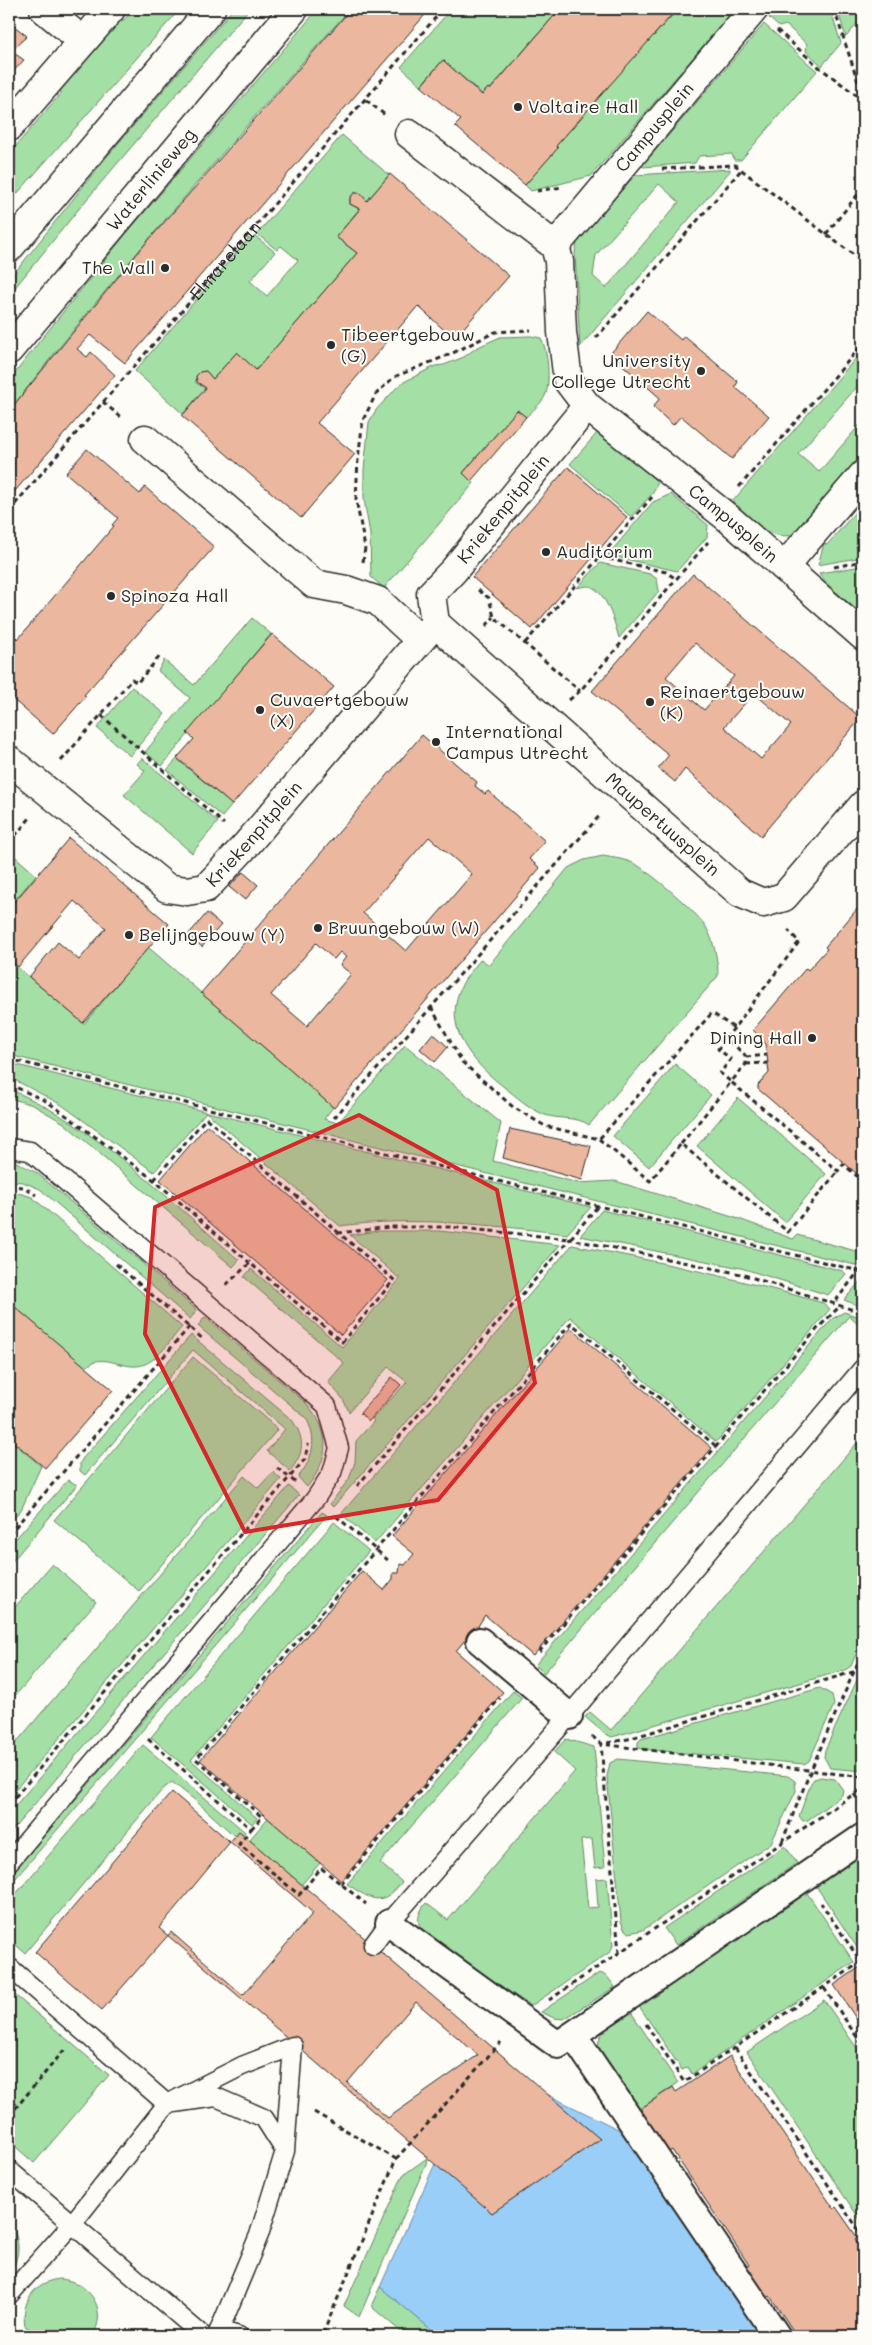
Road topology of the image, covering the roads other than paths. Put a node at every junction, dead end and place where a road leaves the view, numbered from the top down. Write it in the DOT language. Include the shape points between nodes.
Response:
graph roads {
  1 [pos="44,9"];
  2 [pos="111,9"];
  3 [pos="211,9"];
  4 [pos="294,9"];
  5 [pos="754,9"];
  6 [pos="83,41"];
  7 [pos="9,127"];
  8 [pos="409,134"];
  9 [pos="555,246"];
  10 [pos="9,248"];
  11 [pos="9,350"];
  12 [pos="587,406"];
  13 [pos="144,439"];
  14 [pos="863,475"];
  15 [pos="784,567"];
  16 [pos="427,631"];
  17 [pos="863,636"];
  18 [pos="9,760"];
  19 [pos="863,805"];
  20 [pos="9,1148"];
  21 [pos="863,1368"];
  22 [pos="480,1641"];
  23 [pos="569,1716"];
  24 [pos="863,1837"];
  25 [pos="9,1862"];
  26 [pos="389,1923"];
  27 [pos="373,1945"];
  28 [pos="9,1968"];
  29 [pos="573,2035"];
  30 [pos="166,2104"];
  31 [pos="285,2151"];
  32 [pos="9,2170"];
  33 [pos="72,2224"];
  34 [pos="9,2295"];
  35 [pos="213,2334"];
  36 [pos="239,2336"];
  37 [pos="777,2336"];
  1 -- 6 [label="street"];
  2 -- 6 [label="street"];
  3 -- 10 [label="street"];
  4 -- 11 [label="street, Waterlinieweg"];
  5 -- 9 [label="street, Campusplein"];
  6 -- 7 [label="street"];
  8 -- 9 [label="street"];
  9 -- 12 [label="street" via="559,261 568,381"];
  12 -- 15 [label="street, Campusplein"];
  12 -- 16 [label="street, Kriekenpitplein" via="431,594"];
  13 -- 16 [label="street" via="314,584 378,601"];
  14 -- 15 [label="street, Campusplein"];
  15 -- 17 [label="street, Campusplein"];
  16 -- 18 [label="street, Kriekenpitplein" via="206,888 187,891 167,888"];
  16 -- 19 [label="street, Maupertuusplein" via="545,720 740,893 763,903 784,897"];
  20 -- 25 [label="lane" via="30,1151 327,1406 339,1448 332,1473 315,1499"];
  21 -- 23 [label="lane"];
  22 -- 23 [label="street"];
  23 -- 26 [label="lane"];
  24 -- 29 [label="street"];
  26 -- 27 [label="lane"];
  26 -- 29 [label="street" via="558,2045"];
  28 -- 30 [label="lane"];
  29 -- 37 [label="street"];
  30 -- 31 [label="lane" via="216,2097 264,2118"];
  30 -- 31 [label="lane" via="242,2066 293,2046"];
  30 -- 33 [label="lane"];
  31 -- 35 [label="lane" via="260,2235"];
  32 -- 33 [label="lane"];
  33 -- 34 [label="lane"];
  33 -- 35 [label="lane"];
  35 -- 36 [label="lane"];
}
